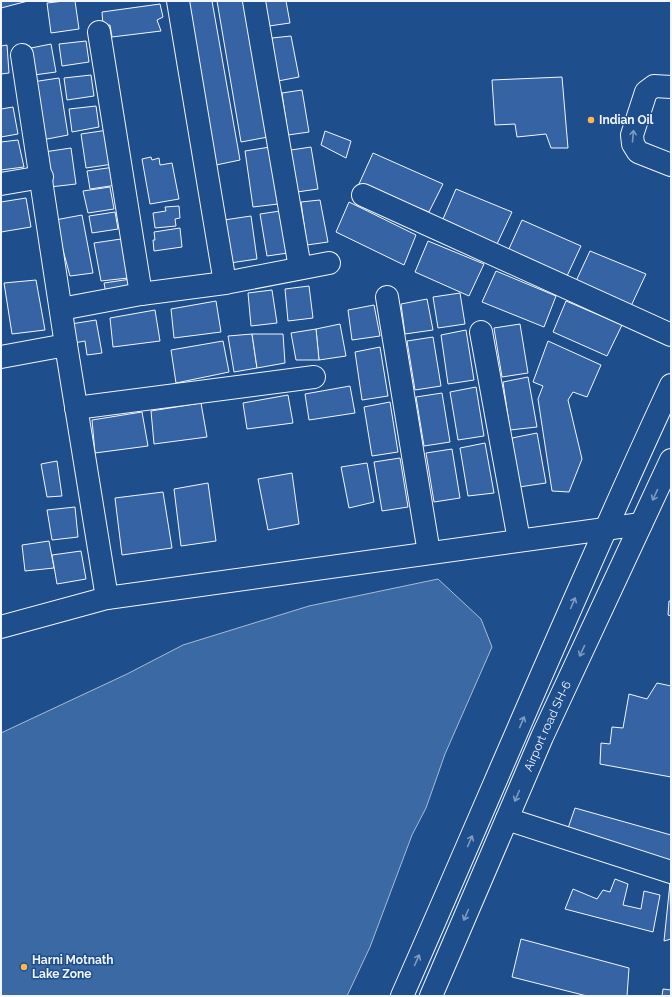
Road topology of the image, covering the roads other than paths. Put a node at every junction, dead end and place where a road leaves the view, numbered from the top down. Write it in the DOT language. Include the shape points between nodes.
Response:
graph roads {
  1 [pos="178,1"];
  2 [pos="254,1"];
  3 [pos="99,32"];
  4 [pos="22,55"];
  5 [pos="671,87"];
  6 [pos="671,165"];
  7 [pos="42,177"];
  8 [pos="1,184"];
  9 [pos="363,196"];
  10 [pos="329,263"];
  11 [pos="300,268"];
  12 [pos="225,283"];
  13 [pos="141,294"];
  14 [pos="387,296"];
  15 [pos="61,309"];
  16 [pos="481,332"];
  17 [pos="671,335"];
  18 [pos="66,345"];
  19 [pos="1,357"];
  20 [pos="314,377"];
  21 [pos="671,385"];
  22 [pos="76,408"];
  23 [pos="671,460"];
  24 [pos="641,524"];
  25 [pos="604,529"];
  26 [pos="519,540"];
  27 [pos="428,553"];
  28 [pos="107,598"];
  29 [pos="1,627"];
  30 [pos="507,819"];
  31 [pos="671,872"];
  32 [pos="402,996"];
  33 [pos="431,996"];
  1 -- 12 [label="street"];
  2 -- 11 [label="street"];
  3 -- 13 [label="street"];
  4 -- 7 [label="street"];
  6 -- 5 [label="street, one-way" via="638,152 633,144 632,135 646,92 654,86"];
  7 -- 8 [label="street"];
  7 -- 15 [label="street"];
  9 -- 17 [label="street"];
  10 -- 11 [label="street"];
  11 -- 12 [label="street"];
  12 -- 13 [label="street"];
  13 -- 15 [label="street"];
  14 -- 27 [label="street"];
  15 -- 18 [label="street"];
  16 -- 26 [label="street"];
  18 -- 19 [label="street"];
  18 -- 22 [label="street"];
  20 -- 22 [label="street"];
  21 -- 25 [label="street"];
  22 -- 28 [label="street"];
  23 -- 24 [label="street, Airport road SH-6, one-way"];
  24 -- 25 [label="street"];
  24 -- 30 [label="street, Airport road SH-6, one-way" via="542,737"];
  25 -- 26 [label="street"];
  32 -- 25 [label="street, one-way"];
  26 -- 27 [label="street"];
  27 -- 28 [label="street"];
  28 -- 29 [label="street"];
  30 -- 31 [label="street"];
  30 -- 33 [label="street, Airport road SH-6, one-way"];
}
